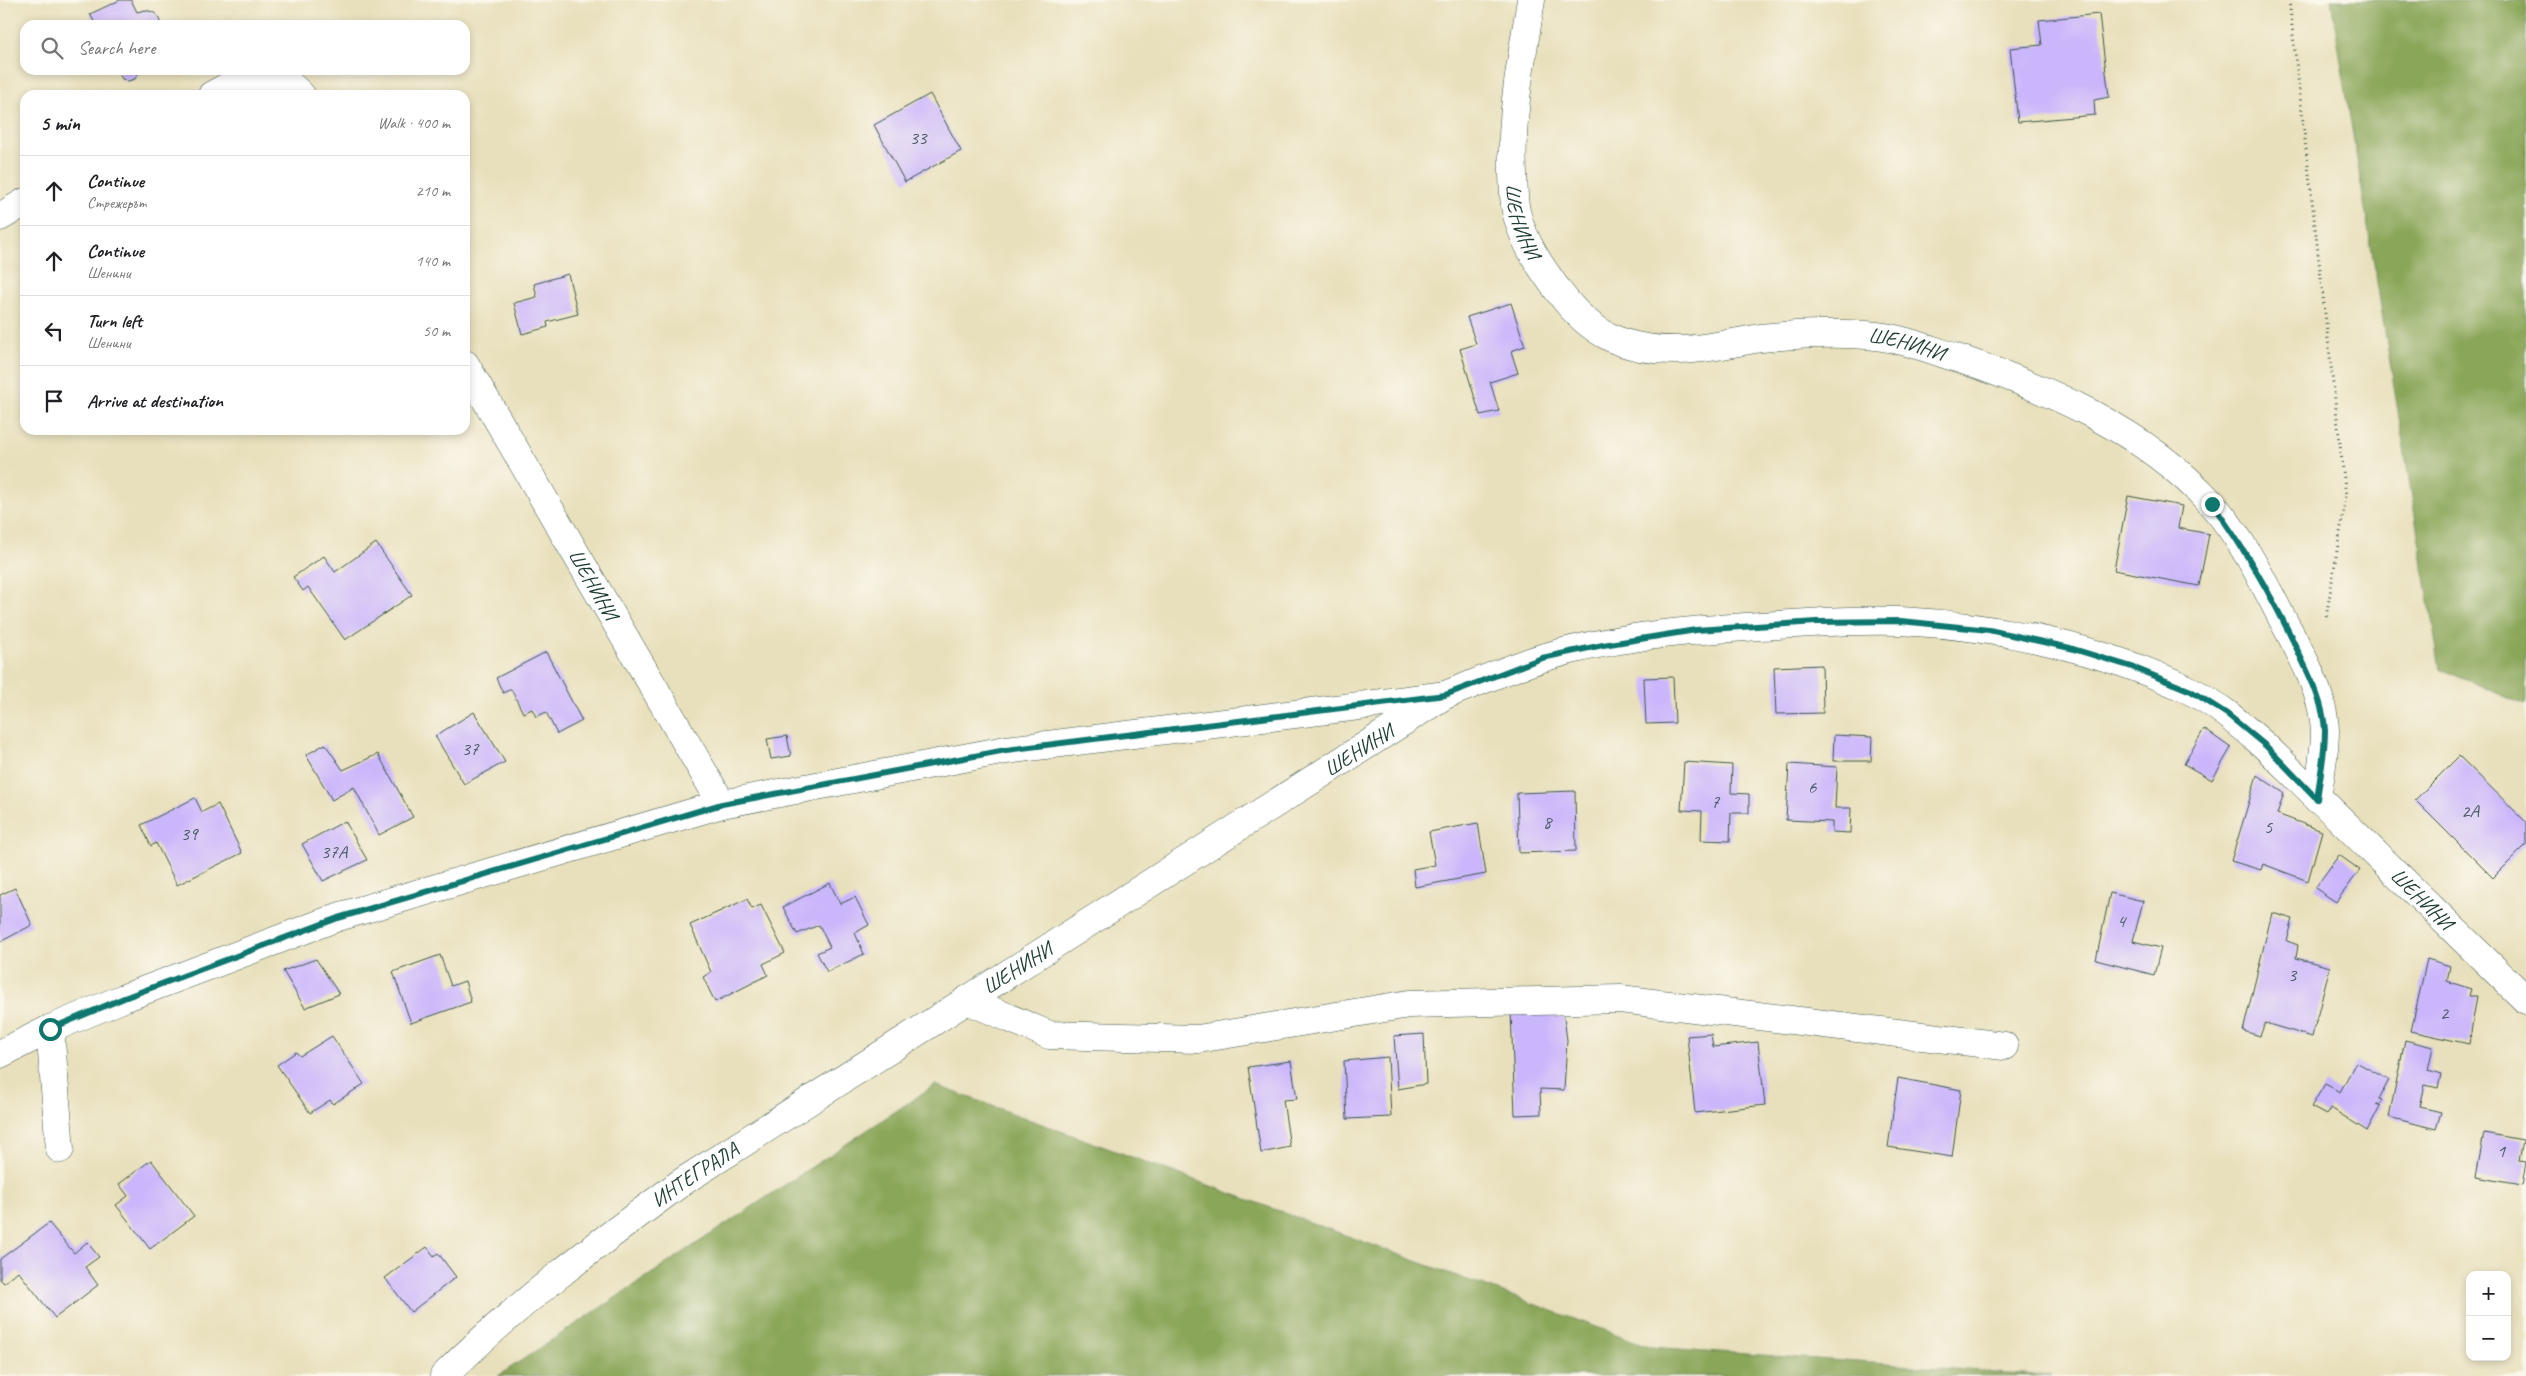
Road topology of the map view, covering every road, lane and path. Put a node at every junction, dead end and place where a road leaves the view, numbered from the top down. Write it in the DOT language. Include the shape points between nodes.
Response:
graph roads {
  1 [pos="1532,0"];
  2 [pos="2289,0"];
  3 [pos="221,90"];
  4 [pos="296,90"];
  5 [pos="20,205"];
  6 [pos="0,216"];
  7 [pos="470,373"];
  8 [pos="2325,621"];
  9 [pos="1445,695"];
  10 [pos="2317,799"];
  11 [pos="722,804"];
  12 [pos="966,1000"];
  13 [pos="2526,1000"];
  14 [pos="50,1029"];
  15 [pos="2004,1046"];
  16 [pos="0,1054"];
  17 [pos="60,1149"];
  18 [pos="444,1376"];
  1 -- 10 [label="street, ШЕНИНИ" via="1514,104 1512,143 1516,214 1544,272 1583,321 1606,337 1643,348 1682,350 1803,335 1877,336 1911,342 2044,392 2147,447 2176,469 2212,504 2246,555 2291,635 2320,705 2325,731"];
  2 -- 8 [label="path" via="2346,496"];
  3 -- 4 [label="street" via="285,80"];
  5 -- 6 [label="street"];
  7 -- 11 [label="street, ШЕНИНИ"];
  9 -- 10 [label="street, ШЕНИНИ" via="1542,658 1696,630 1816,622 1901,621 1989,630 2070,648 2132,667 2191,691 2227,714 2266,746"];
  9 -- 11 [label="street" via="1006,750"];
  9 -- 12 [label="street, ШЕНИНИ"];
  10 -- 13 [label="street, ШЕНИНИ"];
  11 -- 14 [label="street" via="338,918"];
  12 -- 15 [label="street" via="1049,1035 1198,1039 1409,1004 1620,999"];
  12 -- 18 [label="street, ИНТЕГРАЛА" via="682,1182 542,1290"];
  14 -- 16 [label="street"];
  14 -- 17 [label="street"];
}
